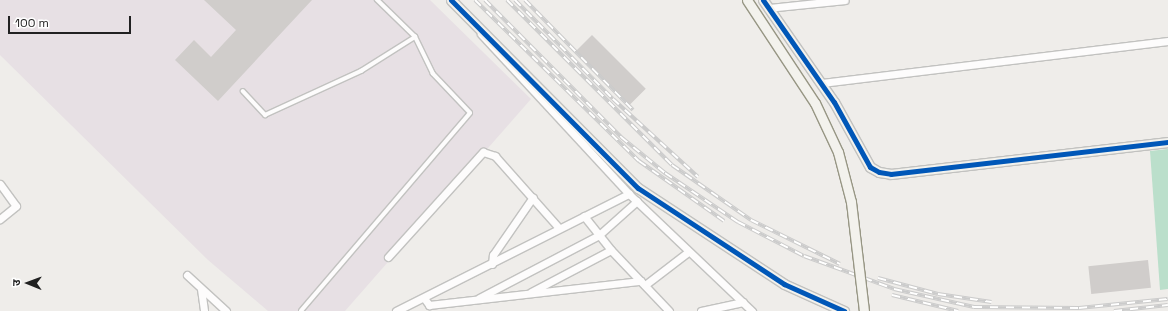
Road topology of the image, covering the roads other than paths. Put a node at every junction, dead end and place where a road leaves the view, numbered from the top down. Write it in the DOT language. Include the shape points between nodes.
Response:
graph roads {
  1 [pos="376,0"];
  2 [pos="451,0"];
  3 [pos="747,0"];
  4 [pos="763,0"];
  5 [pos="844,0"];
  6 [pos="768,8"];
  7 [pos="467,15"];
  8 [pos="415,37"];
  9 [pos="1168,41"];
  10 [pos="821,83"];
  11 [pos="243,91"];
  12 [pos="1168,142"];
  13 [pos="0,184"];
  14 [pos="629,194"];
  15 [pos="533,197"];
  16 [pos="637,201"];
  17 [pos="584,216"];
  18 [pos="0,219"];
  19 [pos="558,227"];
  20 [pos="598,235"];
  21 [pos="611,250"];
  22 [pos="688,252"];
  23 [pos="388,257"];
  24 [pos="492,264"];
  25 [pos="187,275"];
  26 [pos="643,283"];
  27 [pos="201,289"];
  28 [pos="529,293"];
  29 [pos="424,298"];
  30 [pos="476,300"];
  31 [pos="743,302"];
  32 [pos="204,311"];
  33 [pos="226,311"];
  34 [pos="301,311"];
  35 [pos="396,311"];
  36 [pos="669,311"];
  37 [pos="701,311"];
  38 [pos="752,311"];
  39 [pos="844,311"];
  40 [pos="864,311"];
  1 -- 8 [label="lane"];
  2 -- 7 [label="street"];
  3 -- 40 [label="street, bridge" via="816,103 838,152 851,202"];
  4 -- 6 [label="street"];
  5 -- 6 [label="street"];
  6 -- 10 [label="street"];
  7 -- 14 [label="street" via="490,47"];
  7 -- 39 [label="street" via="638,188 784,284"];
  8 -- 11 [label="lane" via="361,71 265,115"];
  8 -- 34 [label="lane" via="433,74 470,113"];
  9 -- 10 [label="street"];
  10 -- 12 [label="street" via="864,157 878,172 890,174"];
  13 -- 18 [label="street" via="16,206"];
  14 -- 16 [label="street"];
  14 -- 17 [label="street"];
  15 -- 19 [label="street"];
  15 -- 23 [label="street" via="495,156 483,152"];
  15 -- 24 [label="street" via="493,255"];
  16 -- 20 [label="street"];
  16 -- 22 [label="street"];
  17 -- 19 [label="street"];
  17 -- 20 [label="street"];
  19 -- 24 [label="street"];
  20 -- 21 [label="street"];
  20 -- 30 [label="street"];
  21 -- 26 [label="street"];
  21 -- 28 [label="street"];
  22 -- 26 [label="street"];
  22 -- 31 [label="street"];
  24 -- 29 [label="street"];
  25 -- 27 [label="street"];
  26 -- 28 [label="street"];
  26 -- 36 [label="street"];
  27 -- 32 [label="street"];
  27 -- 33 [label="street"];
  28 -- 30 [label="street"];
  29 -- 30 [label="street" via="429,305"];
  29 -- 35 [label="street"];
  31 -- 37 [label="street"];
  31 -- 38 [label="street"];
}
